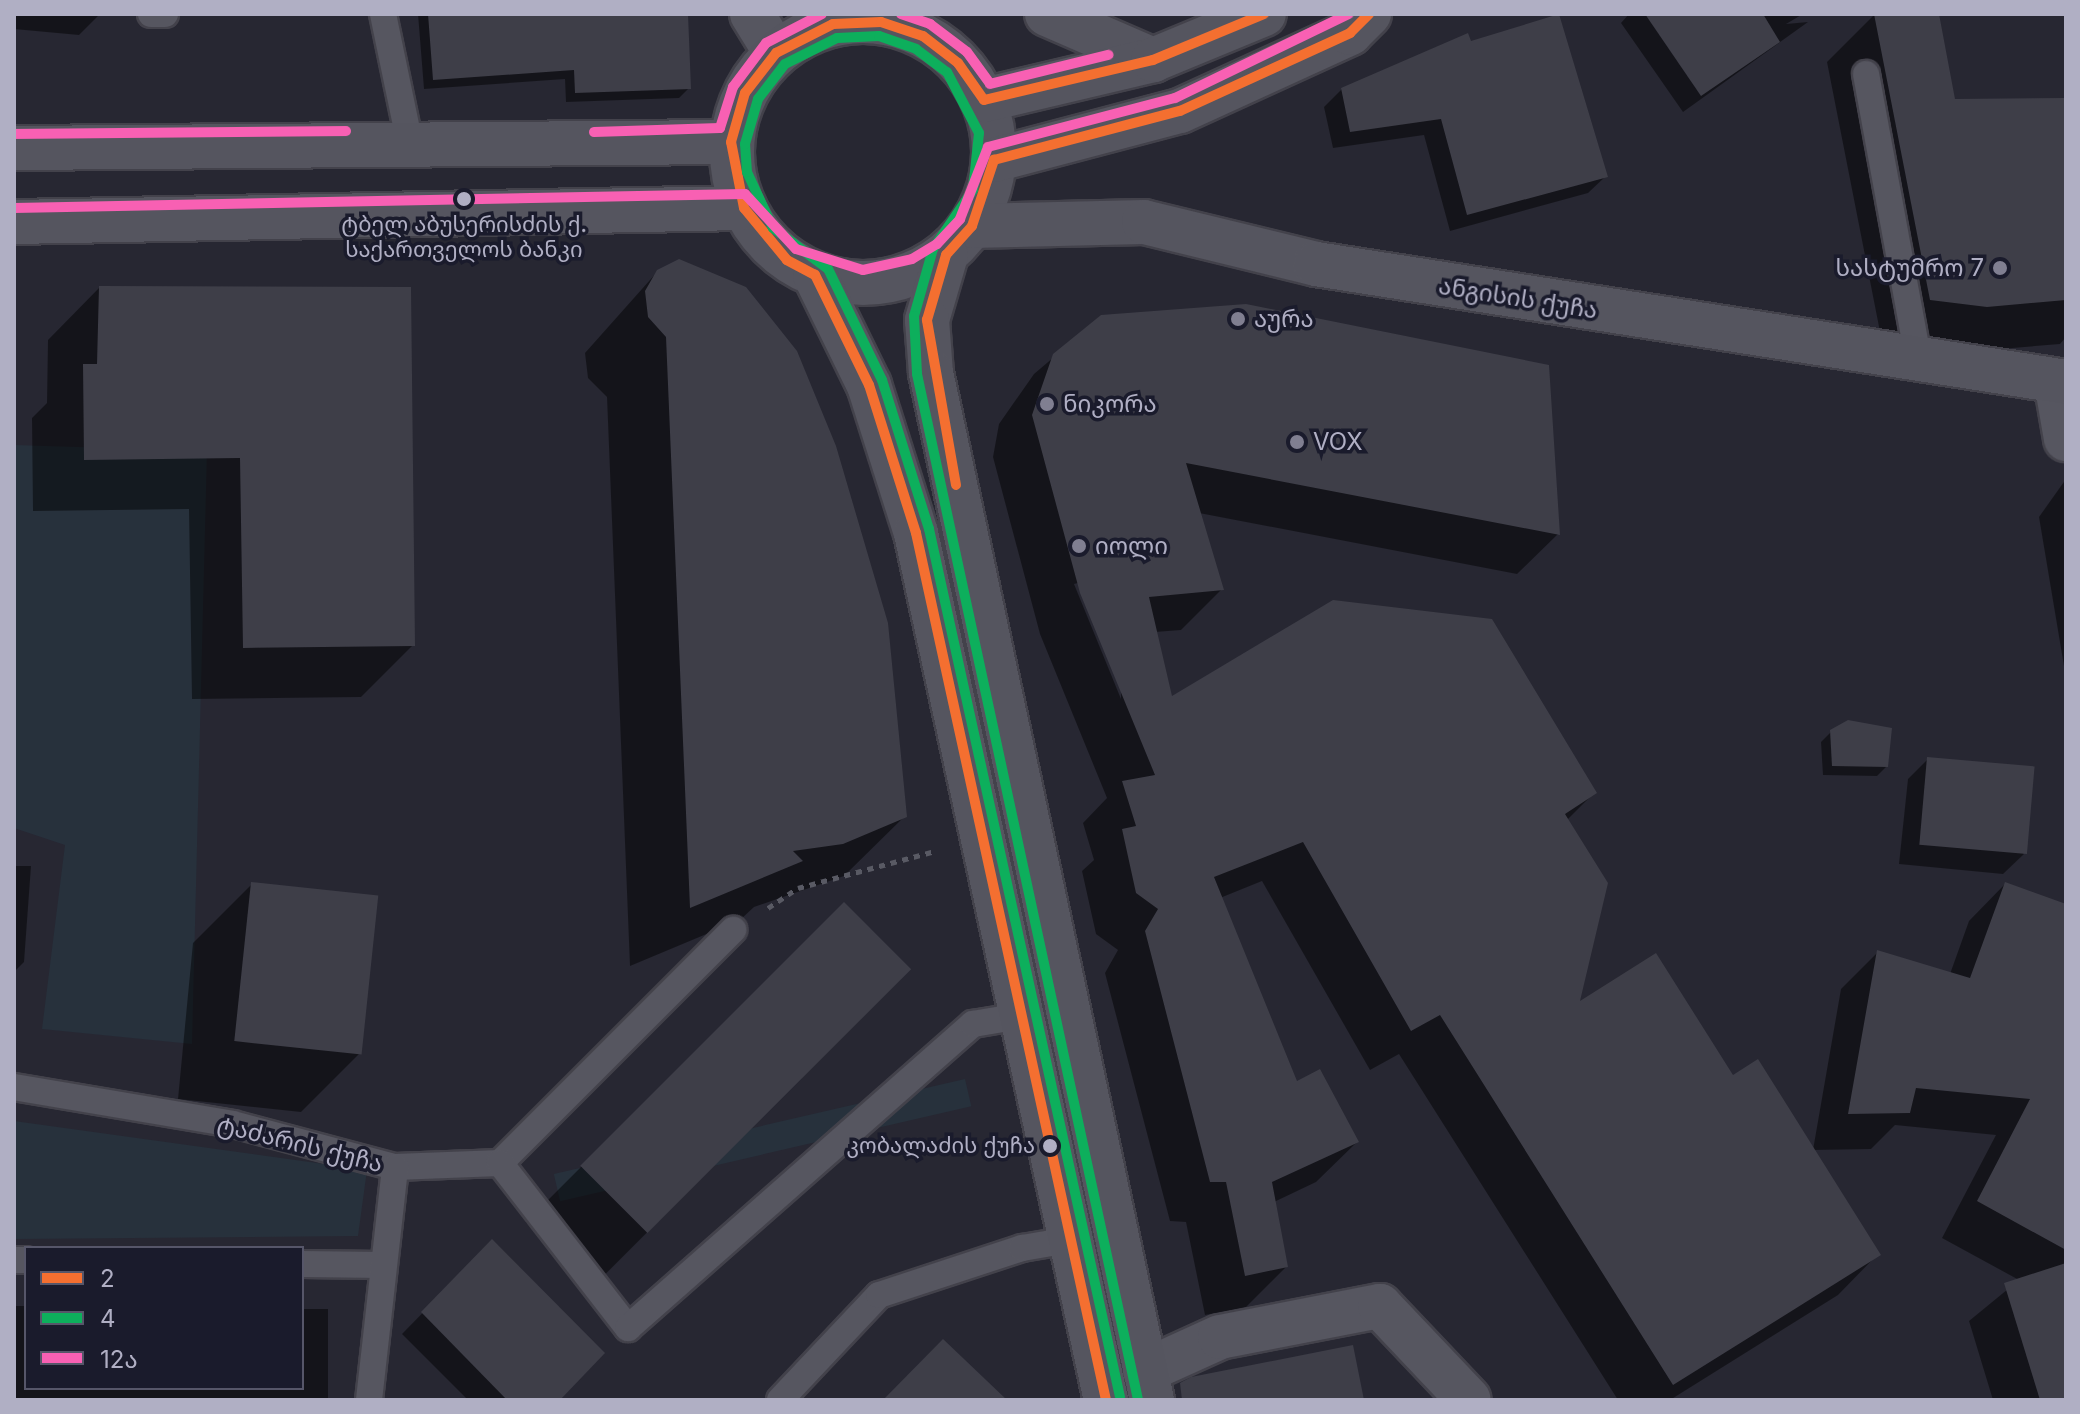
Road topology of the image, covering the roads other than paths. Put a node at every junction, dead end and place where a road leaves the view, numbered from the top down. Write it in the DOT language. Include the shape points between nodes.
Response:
graph roads {
  1 [pos="151,14"];
  2 [pos="165,14"];
  3 [pos="383,14"];
  4 [pos="752,14"];
  5 [pos="1047,14"];
  6 [pos="1264,14"];
  7 [pos="1369,14"];
  8 [pos="882,18"];
  9 [pos="776,53"];
  10 [pos="1153,60"];
  11 [pos="1866,74"];
  12 [pos="984,100"];
  13 [pos="731,142"];
  14 [pos="410,144"];
  15 [pos="14,148"];
  16 [pos="994,160"];
  17 [pos="744,208"];
  18 [pos="14,222"];
  19 [pos="959,240"];
  20 [pos="815,275"];
  21 [pos="1919,364"];
  22 [pos="2061,382"];
  23 [pos="2066,439"];
  24 [pos="733,930"];
  25 [pos="1021,1016"];
  26 [pos="14,1087"];
  27 [pos="500,1163"];
  28 [pos="395,1167"];
  29 [pos="1069,1240"];
  30 [pos="304,1264"];
  31 [pos="382,1265"];
  32 [pos="1149,1385"];
  33 [pos="369,1400"];
  34 [pos="780,1400"];
  35 [pos="1106,1400"];
  36 [pos="1469,1400"];
  1 -- 2 [label="lane"];
  3 -- 14 [label="lane"];
  4 -- 9 [label="street"];
  5 -- 10 [label="street"];
  6 -- 10 [label="street"];
  7 -- 16 [label="street" via="1350,33 1180,111"];
  8 -- 9 [label="street" via="833,24"];
  8 -- 12 [label="street" via="923,36 958,63"];
  9 -- 13 [label="street" via="745,93"];
  10 -- 12 [label="street"];
  11 -- 21 [label="lane"];
  12 -- 16 [label="street"];
  13 -- 14 [label="street"];
  13 -- 17 [label="street"];
  14 -- 15 [label="street"];
  16 -- 19 [label="street"];
  17 -- 18 [label="street"];
  17 -- 20 [label="street" via="787,260"];
  19 -- 20 [label="street" via="917,272 863,284"];
  19 -- 21 [label="street, ანგისის ქუჩა" via="1144,222 1316,264"];
  19 -- 32 [label="street" via="927,320 931,373"];
  20 -- 25 [label="street" via="869,385 916,533"];
  21 -- 22 [label="street, ანგისის ქუჩა"];
  22 -- 23 [label="street"];
  24 -- 27 [label="lane"];
  25 -- 27 [label="lane" via="973,1024 628,1328"];
  25 -- 29 [label="street"];
  26 -- 28 [label="lane, ტაძარის ქუჩა" via="233,1124"];
  27 -- 28 [label="lane, ტაძარის ქუჩა"];
  28 -- 31 [label="lane"];
  29 -- 34 [label="lane" via="1022,1248 879,1295"];
  29 -- 35 [label="street"];
  30 -- 31 [label="lane"];
  31 -- 33 [label="lane"];
  32 -- 36 [label="street" via="1220,1337 1380,1306"];
}
